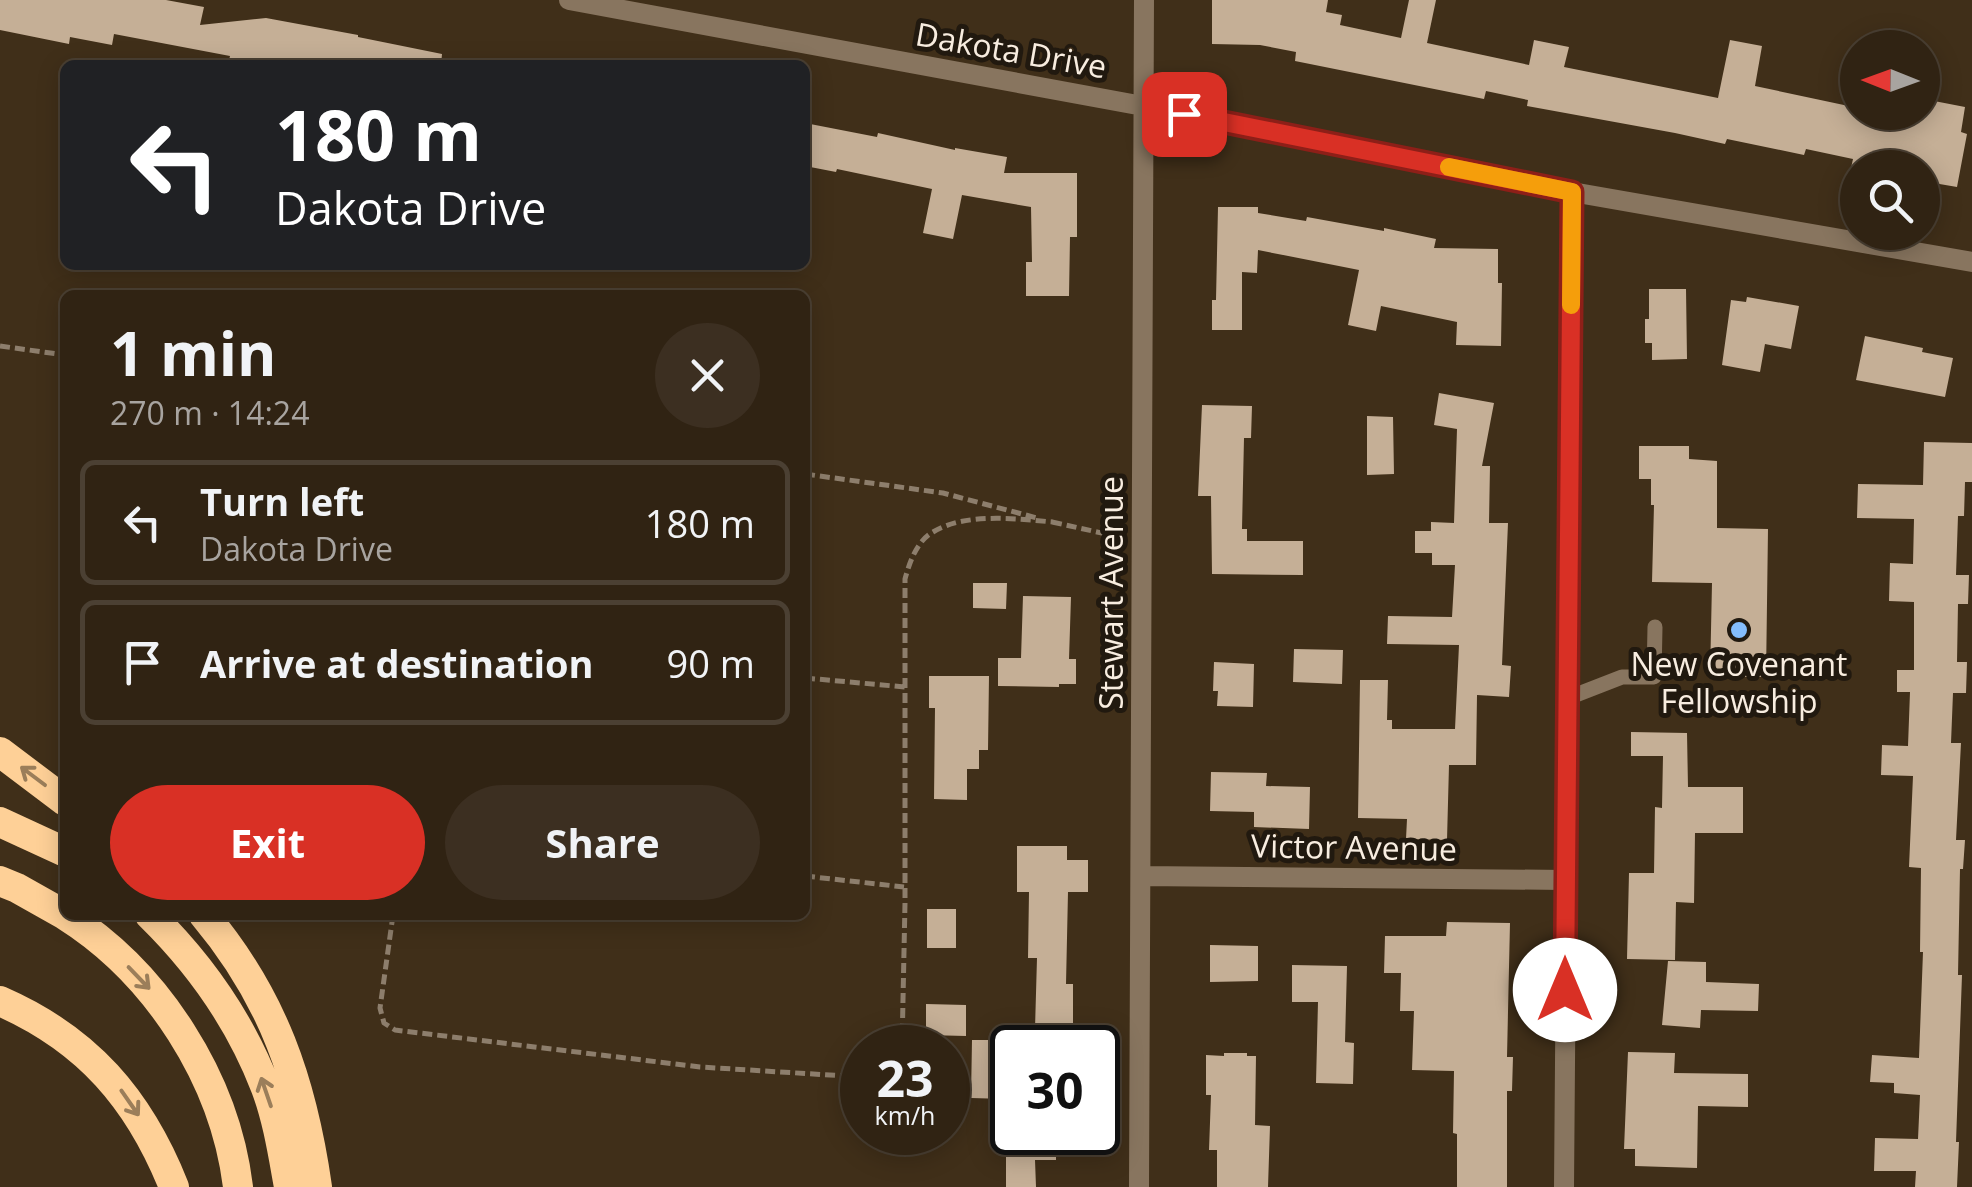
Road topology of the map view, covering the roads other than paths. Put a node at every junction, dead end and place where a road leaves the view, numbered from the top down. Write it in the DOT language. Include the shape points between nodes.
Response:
graph roads {
  1 [pos="570,0"];
  2 [pos="1144,0"];
  3 [pos="1144,106"];
  4 [pos="1572,192"];
  5 [pos="1972,262"];
  6 [pos="1655,627"];
  7 [pos="1568,698"];
  8 [pos="0,752"];
  9 [pos="60,796"];
  10 [pos="0,822"];
  11 [pos="60,850"];
  12 [pos="1141,876"];
  13 [pos="1566,880"];
  14 [pos="0,881"];
  15 [pos="60,912"];
  16 [pos="72,920"];
  17 [pos="155,920"];
  18 [pos="208,920"];
  19 [pos="0,1001"];
  20 [pos="174,1187"];
  21 [pos="238,1187"];
  22 [pos="289,1187"];
  23 [pos="317,1187"];
  24 [pos="1139,1187"];
  25 [pos="1564,1187"];
  1 -- 3 [label="street, Dakota Drive"];
  2 -- 3 [label="street, Stewart Avenue"];
  3 -- 4 [label="street, Dakota Drive"];
  3 -- 12 [label="street, Stewart Avenue"];
  4 -- 5 [label="street, Dakota Drive"];
  4 -- 7 [label="street"];
  6 -- 7 [label="lane" via="1654,676 1622,678"];
  7 -- 13 [label="street"];
  9 -- 8 [label="highway, one-way"];
  10 -- 11 [label="highway"];
  12 -- 13 [label="street, Victor Avenue"];
  12 -- 24 [label="street, Stewart Avenue"];
  13 -- 25 [label="street"];
  14 -- 15 [label="highway"];
  16 -- 21 [label="highway, one-way" via="133,972 178,1028 216,1097"];
  22 -- 17 [label="highway, one-way" via="267,1090 248,1048 186,952"];
  18 -- 23 [label="highway" via="271,1018 303,1106"];
  19 -- 20 [label="highway, one-way" via="55,1030 121,1090"];
}
